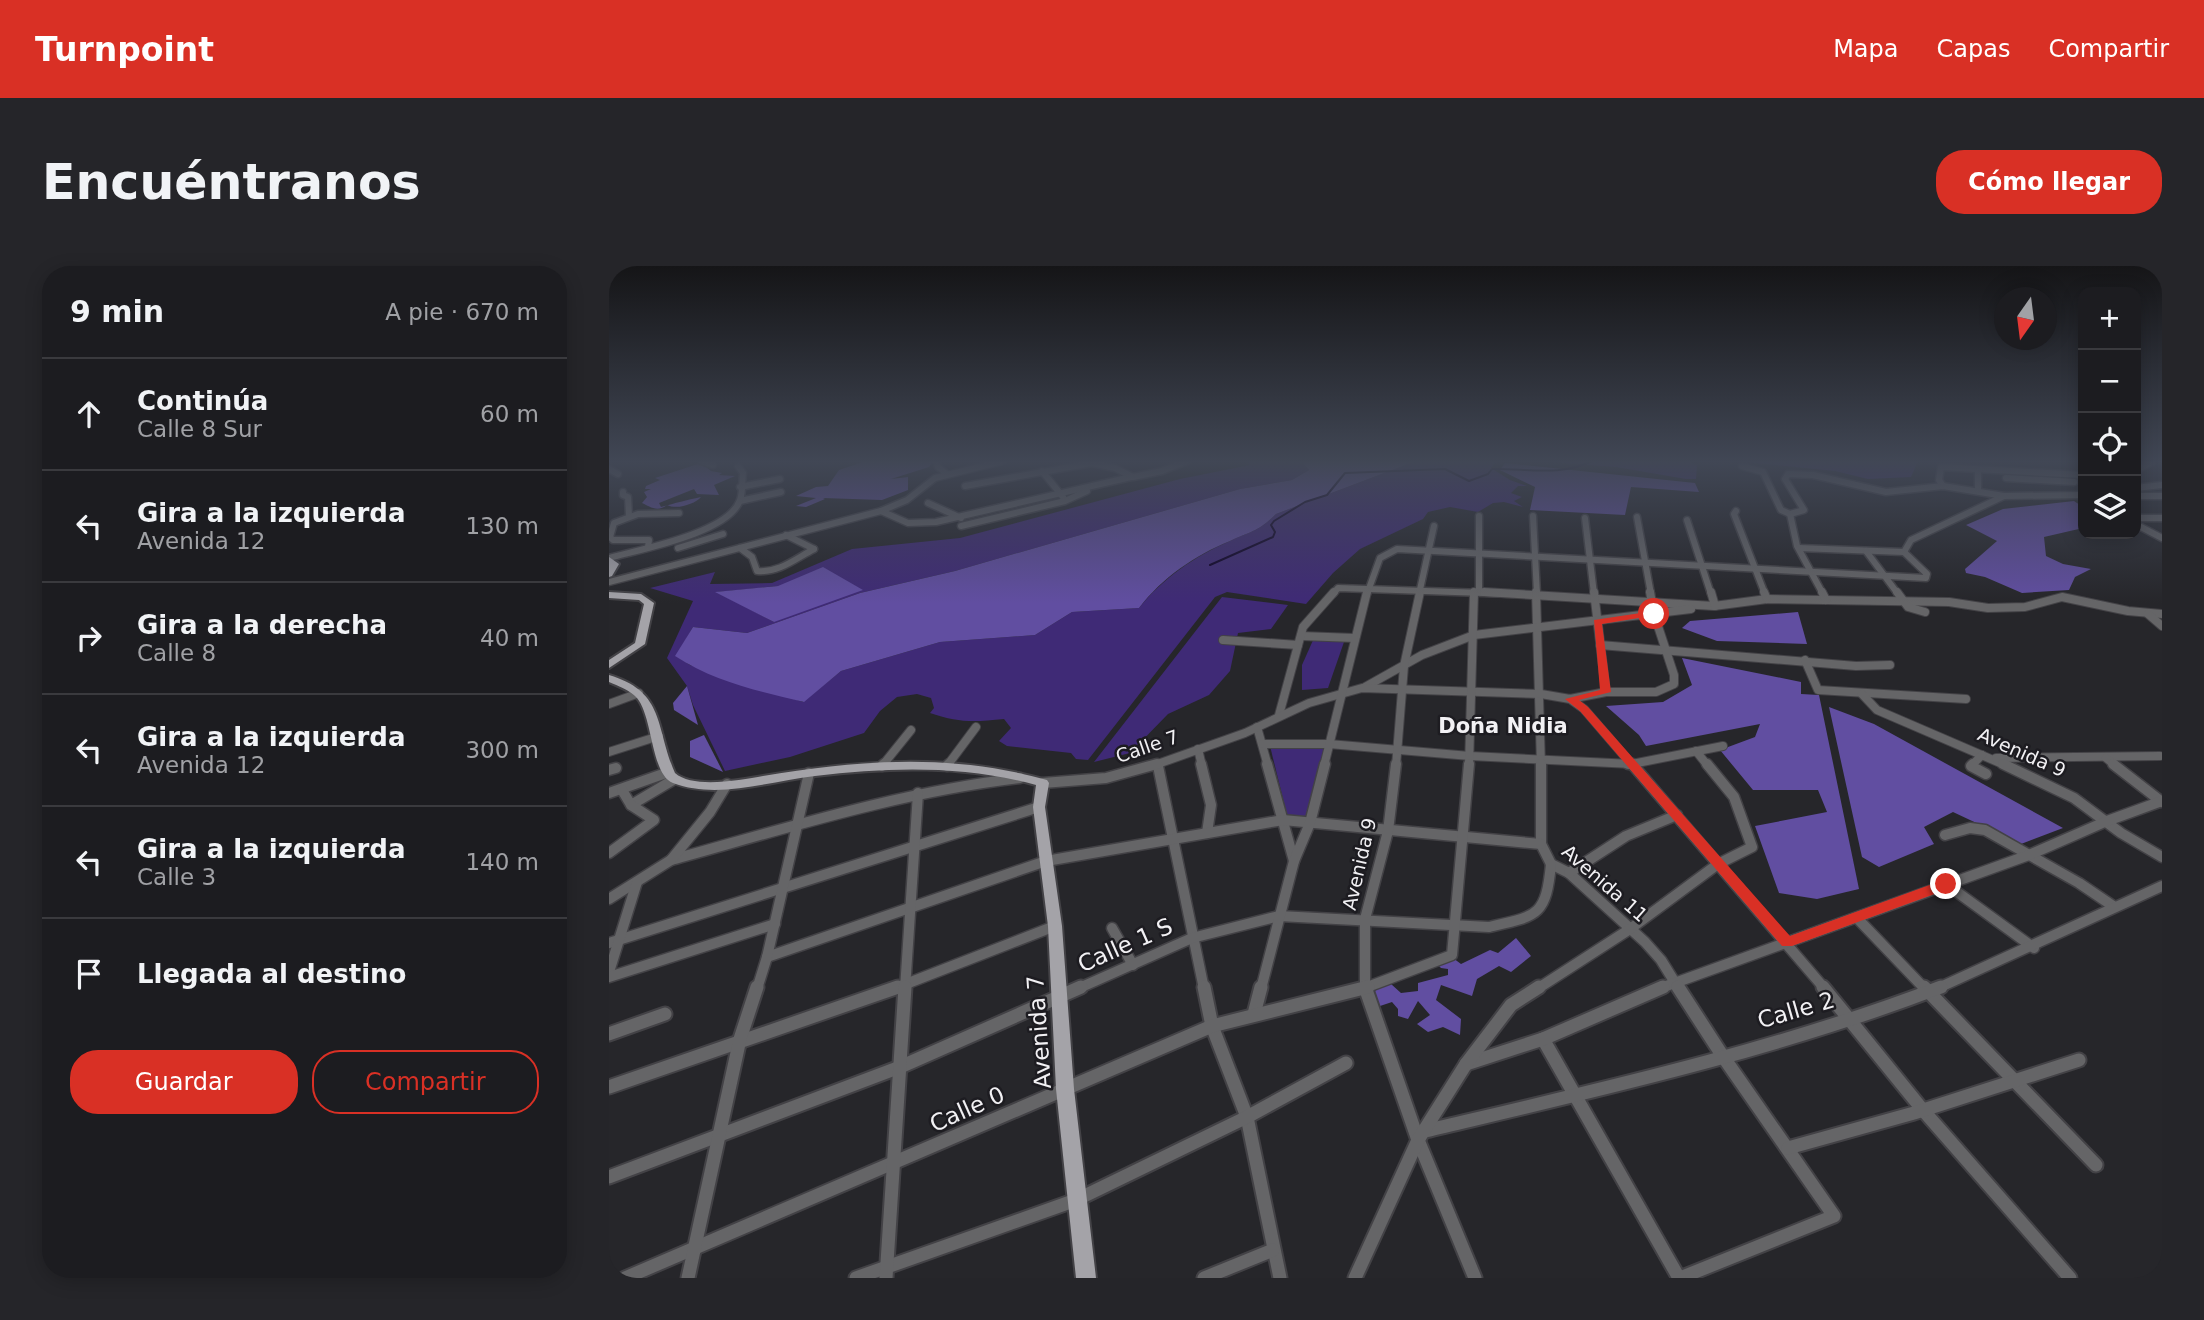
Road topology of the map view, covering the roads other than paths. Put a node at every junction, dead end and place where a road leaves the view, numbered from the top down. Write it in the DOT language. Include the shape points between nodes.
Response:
graph roads {
  1 [pos="629,508"];
  2 [pos="734,508"];
  3 [pos="888,508"];
  4 [pos="940,508"];
  5 [pos="992,508"];
  6 [pos="1036,508"];
  7 [pos="1780,508"];
  8 [pos="1803,508"];
  9 [pos="1978,508"];
  10 [pos="881,511"];
  11 [pos="1736,511"];
  12 [pos="679,513"];
  13 [pos="1790,514"];
  14 [pos="629,516"];
  15 [pos="958,516"];
  16 [pos="1479,516"];
  17 [pos="1533,516"];
  18 [pos="1637,517"];
  19 [pos="1585,518"];
  20 [pos="2141,518"];
  21 [pos="2162,518"];
  22 [pos="1687,520"];
  23 [pos="980,522"];
  24 [pos="961,526"];
  25 [pos="1434,526"];
  26 [pos="2141,527"];
  27 [pos="723,534"];
  28 [pos="786,535"];
  29 [pos="2162,538"];
  30 [pos="671,540"];
  31 [pos="648,547"];
  32 [pos="740,548"];
  33 [pos="1799,548"];
  34 [pos="1428,551"];
  35 [pos="1866,551"];
  36 [pos="1904,552"];
  37 [pos="1478,553"];
  38 [pos="1535,556"];
  39 [pos="609,559"];
  40 [pos="1590,559"];
  41 [pos="1644,561"];
  42 [pos="1702,565"];
  43 [pos="1757,568"];
  44 [pos="1808,570"];
  45 [pos="609,574"];
  46 [pos="1885,575"];
  47 [pos="609,582"];
  48 [pos="1368,588"];
  49 [pos="1421,590"];
  50 [pos="1477,592"];
  51 [pos="609,595"];
  52 [pos="1536,595"];
  53 [pos="1594,598"];
  54 [pos="1767,600"];
  55 [pos="1826,600"];
  56 [pos="1903,601"];
  57 [pos="1651,602"];
  58 [pos="1714,606"];
  59 [pos="1925,612"];
  60 [pos="1654,614"];
  61 [pos="2148,614"];
  62 [pos="2162,614"];
  63 [pos="1597,622"];
  64 [pos="1537,626"];
  65 [pos="2162,626"];
  66 [pos="1474,635"];
  67 [pos="1301,636"];
  68 [pos="1355,638"];
  69 [pos="1223,640"];
  70 [pos="1298,645"];
  71 [pos="1600,645"];
  72 [pos="1666,650"];
  73 [pos="1805,660"];
  74 [pos="609,664"];
  75 [pos="1890,665"];
  76 [pos="1403,666"];
  77 [pos="609,678"];
  78 [pos="1362,688"];
  79 [pos="1403,688"];
  80 [pos="1473,691"];
  81 [pos="1342,692"];
  82 [pos="1606,692"];
  83 [pos="639,693"];
  84 [pos="1541,694"];
  85 [pos="1861,694"];
  86 [pos="1285,696"];
  87 [pos="1570,699"];
  88 [pos="1966,699"];
  89 [pos="609,704"];
  90 [pos="1303,705"];
  91 [pos="1279,715"];
  92 [pos="976,727"];
  93 [pos="1257,727"];
  94 [pos="911,730"];
  95 [pos="659,736"];
  96 [pos="1263,744"];
  97 [pos="1329,744"];
  98 [pos="1723,746"];
  99 [pos="1198,749"];
  100 [pos="1398,750"];
  101 [pos="1696,751"];
  102 [pos="609,752"];
  103 [pos="1471,756"];
  104 [pos="2160,756"];
  105 [pos="1987,757"];
  106 [pos="2106,758"];
  107 [pos="1541,760"];
  108 [pos="1632,764"];
  109 [pos="882,766"];
  110 [pos="947,766"];
  111 [pos="1158,766"];
  112 [pos="975,767"];
  113 [pos="809,773"];
  114 [pos="1986,774"];
  115 [pos="669,776"];
  116 [pos="1025,778"];
  117 [pos="968,782"];
  118 [pos="1043,783"];
  119 [pos="727,784"];
  120 [pos="622,790"];
  121 [pos="609,793"];
  122 [pos="918,793"];
  123 [pos="2162,802"];
  124 [pos="631,805"];
  125 [pos="1039,807"];
  126 [pos="1677,816"];
  127 [pos="1283,820"];
  128 [pos="2107,821"];
  129 [pos="1310,823"];
  130 [pos="797,825"];
  131 [pos="1388,831"];
  132 [pos="1207,834"];
  133 [pos="1945,835"];
  134 [pos="1464,837"];
  135 [pos="1171,840"];
  136 [pos="1541,844"];
  137 [pos="915,846"];
  138 [pos="609,853"];
  139 [pos="2029,855"];
  140 [pos="2162,857"];
  141 [pos="671,860"];
  142 [pos="1046,861"];
  143 [pos="1294,861"];
  144 [pos="1551,864"];
  145 [pos="1718,864"];
  146 [pos="1569,873"];
  147 [pos="637,881"];
  148 [pos="1946,884"];
  149 [pos="2162,886"];
  150 [pos="783,888"];
  151 [pos="611,894"];
  152 [pos="2113,906"];
  153 [pos="911,907"];
  154 [pos="1279,916"];
  155 [pos="1857,918"];
  156 [pos="1365,919"];
  157 [pos="775,924"];
  158 [pos="1055,926"];
  159 [pos="1455,926"];
  160 [pos="1112,928"];
  161 [pos="1630,929"];
  162 [pos="1192,938"];
  163 [pos="614,942"];
  164 [pos="1787,942"];
  165 [pos="2034,948"];
  166 [pos="767,957"];
  167 [pos="1133,965"];
  168 [pos="609,974"];
  169 [pos="1675,983"];
  170 [pos="906,984"];
  171 [pos="1365,988"];
  172 [pos="1928,992"];
  173 [pos="1059,998"];
  174 [pos="665,1014"];
  175 [pos="1254,1014"];
  176 [pos="1850,1018"];
  177 [pos="1212,1026"];
  178 [pos="609,1034"];
  179 [pos="740,1039"];
  180 [pos="1543,1039"];
  181 [pos="1721,1055"];
  182 [pos="2079,1060"];
  183 [pos="1346,1063"];
  184 [pos="1466,1064"];
  185 [pos="900,1068"];
  186 [pos="2016,1080"];
  187 [pos="609,1087"];
  188 [pos="1065,1089"];
  189 [pos="1575,1096"];
  190 [pos="1922,1109"];
  191 [pos="1247,1117"];
  192 [pos="720,1134"];
  193 [pos="1421,1135"];
  194 [pos="1788,1149"];
  195 [pos="893,1164"];
  196 [pos="2096,1165"];
  197 [pos="609,1177"];
  198 [pos="1076,1200"];
  199 [pos="696,1247"];
  200 [pos="1273,1250"];
  201 [pos="886,1272"];
  202 [pos="625,1278"];
  203 [pos="688,1278"];
  204 [pos="856,1278"];
  205 [pos="1086,1278"];
  206 [pos="1204,1278"];
  207 [pos="1280,1278"];
  208 [pos="1355,1278"];
  209 [pos="1475,1278"];
  210 [pos="1679,1278"];
  211 [pos="2070,1278"];
  1 -- 14 [label="street"];
  2 -- 30 [label="street" via="725,520"];
  3 -- 10 [label="street"];
  4 -- 15 [label="street"];
  5 -- 15 [label="street"];
  6 -- 23 [label="street"];
  7 -- 13 [label="street"];
  8 -- 13 [label="street"];
  9 -- 36 [label="street" via="1911,540"];
  10 -- 15 [label="street" via="923,524"];
  10 -- 28 [label="street"];
  11 -- 43 [label="street"];
  12 -- 14 [label="street"];
  13 -- 33 [label="street"];
  14 -- 31 [label="street" via="614,523 610,537 649,540"];
  15 -- 23 [label="street"];
  16 -- 37 [label="street"];
  17 -- 38 [label="street, Avenida 11"];
  18 -- 41 [label="street"];
  19 -- 40 [label="street"];
  20 -- 21 [label="street"];
  22 -- 42 [label="street"];
  23 -- 24 [label="street"];
  25 -- 34 [label="street, Avenida 9"];
  26 -- 29 [label="street"];
  27 -- 30 [label="street" via="680,550"];
  28 -- 32 [label="street"];
  28 -- 32 [label="street" via="814,549 774,572 757,571 749,552"];
  30 -- 31 [label="street"];
  31 -- 39 [label="street"];
  32 -- 47 [label="street"];
  33 -- 35 [label="street"];
  33 -- 44 [label="street"];
  34 -- 37 [label="street"];
  34 -- 48 [label="street" via="1391,550 1379,556"];
  34 -- 49 [label="street, Avenida 9"];
  35 -- 36 [label="street"];
  35 -- 46 [label="street"];
  36 -- 46 [label="street" via="1926,578"];
  37 -- 38 [label="street"];
  37 -- 50 [label="street"];
  38 -- 40 [label="street"];
  38 -- 52 [label="street, Avenida 11"];
  39 -- 45 [label="main road" via="615,564"];
  40 -- 41 [label="street"];
  40 -- 53 [label="street"];
  41 -- 42 [label="street"];
  41 -- 57 [label="street"];
  42 -- 43 [label="street"];
  42 -- 58 [label="street"];
  43 -- 44 [label="street"];
  43 -- 54 [label="street"];
  44 -- 46 [label="street"];
  44 -- 55 [label="street"];
  46 -- 56 [label="street"];
  48 -- 49 [label="street"];
  48 -- 67 [label="street" via="1338,588 1303,627"];
  48 -- 68 [label="street"];
  49 -- 50 [label="street"];
  49 -- 76 [label="street, Avenida 9"];
  50 -- 52 [label="street"];
  50 -- 66 [label="street"];
  51 -- 74 [label="main road" via="641,597 649,603 640,644"];
  52 -- 53 [label="street"];
  52 -- 64 [label="street, Avenida 11"];
  53 -- 57 [label="street"];
  53 -- 63 [label="street"];
  54 -- 55 [label="street"];
  54 -- 58 [label="street"];
  55 -- 56 [label="street"];
  56 -- 59 [label="street"];
  56 -- 61 [label="street" via="1988,608 2025,607 2062,597"];
  57 -- 58 [label="street"];
  57 -- 60 [label="street"];
  58 -- 60 [label="street"];
  60 -- 63 [label="street"];
  60 -- 72 [label="street"];
  61 -- 62 [label="street"];
  61 -- 65 [label="street"];
  63 -- 64 [label="street"];
  63 -- 71 [label="street"];
  64 -- 66 [label="street"];
  64 -- 84 [label="street, Avenida 11"];
  66 -- 76 [label="street"];
  66 -- 80 [label="street"];
  67 -- 68 [label="street"];
  67 -- 70 [label="street"];
  68 -- 81 [label="street"];
  69 -- 70 [label="street"];
  70 -- 86 [label="street"];
  71 -- 72 [label="street"];
  71 -- 82 [label="street"];
  72 -- 73 [label="street"];
  72 -- 82 [label="street" via="1674,684 1665,690"];
  73 -- 75 [label="street"];
  73 -- 85 [label="street" via="1816,689"];
  76 -- 78 [label="street"];
  76 -- 79 [label="street, Avenida 9"];
  77 -- 83 [label="main road"];
  78 -- 79 [label="street, Calle 7"];
  78 -- 81 [label="street, Calle 7"];
  79 -- 80 [label="street, Calle 7"];
  79 -- 100 [label="street, Avenida 9"];
  80 -- 84 [label="street, Calle 7"];
  80 -- 103 [label="street"];
  81 -- 90 [label="street, Calle 7"];
  81 -- 97 [label="street"];
  82 -- 87 [label="street"];
  83 -- 89 [label="street"];
  83 -- 95 [label="main road"];
  84 -- 87 [label="street, Calle 7"];
  84 -- 107 [label="street, Avenida 11"];
  85 -- 88 [label="street"];
  85 -- 105 [label="street, Avenida 9" via="1877,710"];
  86 -- 90 [label="street"];
  86 -- 91 [label="street"];
  87 -- 108 [label="street"];
  90 -- 91 [label="street, Calle 7"];
  91 -- 93 [label="street, Calle 7"];
  92 -- 110 [label="street"];
  93 -- 96 [label="street"];
  93 -- 99 [label="street, Calle 7"];
  94 -- 109 [label="street"];
  95 -- 102 [label="street"];
  95 -- 115 [label="main road"];
  96 -- 97 [label="street"];
  96 -- 127 [label="street"];
  97 -- 100 [label="street"];
  97 -- 129 [label="street"];
  98 -- 101 [label="street"];
  99 -- 111 [label="street, Calle 7"];
  99 -- 132 [label="street" via="1210,805"];
  100 -- 103 [label="street"];
  100 -- 131 [label="street, Avenida 9"];
  101 -- 108 [label="street"];
  101 -- 145 [label="street" via="1734,797 1752,847"];
  103 -- 107 [label="street"];
  103 -- 134 [label="street"];
  104 -- 106 [label="street"];
  105 -- 106 [label="street"];
  105 -- 114 [label="street" via="1971,766"];
  105 -- 128 [label="street, Avenida 9" via="2063,792"];
  106 -- 123 [label="street"];
  107 -- 108 [label="street"];
  107 -- 136 [label="street, Avenida 11"];
  108 -- 126 [label="street"];
  109 -- 110 [label="main road, Calle 7"];
  109 -- 113 [label="main road, Calle 7"];
  110 -- 112 [label="main road, Calle 7"];
  111 -- 118 [label="street, Calle 7" via="1082,784"];
  111 -- 135 [label="street"];
  112 -- 116 [label="main road, Calle 7"];
  112 -- 117 [label="street"];
  113 -- 119 [label="main road, Calle 7"];
  113 -- 130 [label="street"];
  115 -- 119 [label="main road, Calle 7" via="700,786"];
  115 -- 120 [label="street"];
  115 -- 124 [label="street"];
  116 -- 117 [label="street"];
  116 -- 118 [label="main road, Calle 7"];
  117 -- 122 [label="street"];
  118 -- 125 [label="main road, Avenida 7"];
  119 -- 141 [label="street"];
  120 -- 121 [label="street"];
  120 -- 124 [label="street"];
  122 -- 130 [label="street"];
  122 -- 137 [label="street"];
  123 -- 128 [label="street"];
  124 -- 138 [label="street" via="655,820"];
  125 -- 137 [label="street"];
  125 -- 142 [label="main road, Avenida 7"];
  126 -- 145 [label="street"];
  126 -- 146 [label="street" via="1626,836"];
  127 -- 129 [label="street"];
  127 -- 132 [label="street"];
  127 -- 143 [label="street"];
  128 -- 139 [label="street"];
  128 -- 140 [label="street, Avenida 9"];
  129 -- 131 [label="street"];
  129 -- 143 [label="street"];
  130 -- 141 [label="street"];
  130 -- 150 [label="street"];
  131 -- 134 [label="street"];
  131 -- 156 [label="street, Avenida 9"];
  132 -- 135 [label="street"];
  133 -- 139 [label="street" via="1976,827"];
  134 -- 136 [label="street"];
  134 -- 159 [label="street"];
  135 -- 142 [label="street"];
  135 -- 162 [label="street"];
  136 -- 144 [label="street, Avenida 11"];
  137 -- 150 [label="street"];
  137 -- 153 [label="street"];
  139 -- 148 [label="street"];
  139 -- 152 [label="street"];
  141 -- 147 [label="street"];
  142 -- 153 [label="street"];
  142 -- 158 [label="main road, Avenida 7"];
  143 -- 154 [label="street"];
  144 -- 146 [label="street, Avenida 11"];
  144 -- 159 [label="street, Calle 1 S" via="1545,904 1523,919 1489,927"];
  145 -- 161 [label="street"];
  145 -- 164 [label="street"];
  146 -- 161 [label="street, Avenida 11"];
  147 -- 151 [label="street"];
  147 -- 163 [label="street"];
  148 -- 155 [label="street"];
  148 -- 165 [label="street"];
  149 -- 152 [label="street, Calle 2"];
  150 -- 157 [label="street"];
  150 -- 163 [label="street"];
  152 -- 165 [label="street, Calle 2"];
  153 -- 166 [label="street"];
  153 -- 170 [label="street"];
  154 -- 156 [label="street, Calle 1 S"];
  154 -- 162 [label="street, Calle 1 S"];
  154 -- 175 [label="street"];
  155 -- 164 [label="street"];
  155 -- 172 [label="street"];
  156 -- 159 [label="street, Calle 1 S"];
  156 -- 171 [label="street, Avenida 9"];
  157 -- 166 [label="street"];
  157 -- 168 [label="street"];
  158 -- 170 [label="street"];
  158 -- 173 [label="main road, Avenida 7"];
  159 -- 171 [label="street, Calle 0" via="1452,956"];
  160 -- 167 [label="street"];
  161 -- 169 [label="street, Avenida 11" via="1661,960"];
  161 -- 184 [label="street" via="1511,1005"];
  162 -- 167 [label="street, Calle 1 S"];
  162 -- 177 [label="street"];
  163 -- 168 [label="street"];
  164 -- 169 [label="street"];
  164 -- 176 [label="street"];
  165 -- 172 [label="street, Calle 2"];
  166 -- 179 [label="street"];
  167 -- 173 [label="street, Calle 1 S"];
  169 -- 180 [label="street"];
  169 -- 181 [label="street, Avenida 11"];
  170 -- 179 [label="street"];
  170 -- 185 [label="street"];
  171 -- 175 [label="street, Calle 0"];
  171 -- 193 [label="street, Avenida 9"];
  172 -- 176 [label="street, Calle 2"];
  172 -- 186 [label="street"];
  173 -- 185 [label="street, Calle 1 S"];
  173 -- 188 [label="main road, Avenida 7"];
  174 -- 178 [label="street"];
  175 -- 177 [label="street, Calle 0"];
  176 -- 181 [label="street, Calle 2"];
  176 -- 190 [label="street"];
  177 -- 188 [label="street, Calle 0"];
  177 -- 191 [label="street"];
  179 -- 187 [label="street"];
  179 -- 192 [label="street"];
  180 -- 184 [label="street"];
  180 -- 189 [label="street"];
  181 -- 189 [label="street, Calle 2"];
  181 -- 194 [label="street, Avenida 11"];
  182 -- 186 [label="street"];
  183 -- 191 [label="street"];
  184 -- 193 [label="street"];
  185 -- 192 [label="street, Calle 1 S"];
  185 -- 195 [label="street"];
  186 -- 190 [label="street"];
  186 -- 196 [label="street"];
  188 -- 195 [label="street, Calle 0"];
  188 -- 198 [label="main road, Avenida 7"];
  189 -- 193 [label="street, Calle 2"];
  189 -- 210 [label="street"];
  190 -- 194 [label="street"];
  190 -- 211 [label="street"];
  191 -- 198 [label="street"];
  191 -- 200 [label="street"];
  192 -- 197 [label="street, Calle 1 S"];
  192 -- 199 [label="street"];
  193 -- 208 [label="street"];
  193 -- 209 [label="street, Avenida 9"];
  194 -- 210 [label="street, Avenida 11" via="1835,1216"];
  195 -- 199 [label="street, Calle 0"];
  195 -- 201 [label="street"];
  198 -- 201 [label="street"];
  198 -- 205 [label="main road, Avenida 7"];
  199 -- 202 [label="street, Calle 0"];
  199 -- 203 [label="street"];
  200 -- 206 [label="street"];
  200 -- 207 [label="street"];
  201 -- 204 [label="street"];
}
